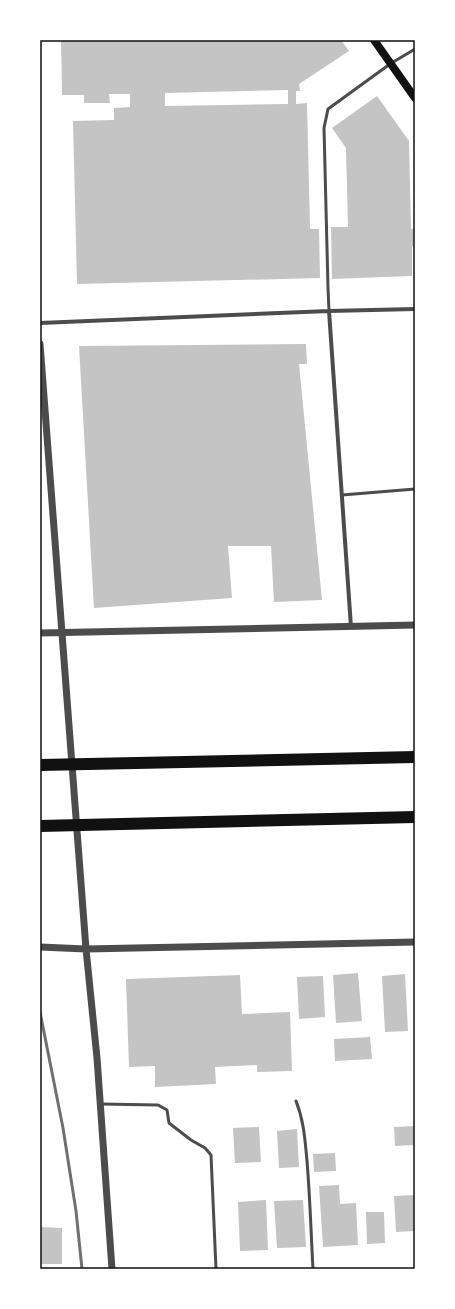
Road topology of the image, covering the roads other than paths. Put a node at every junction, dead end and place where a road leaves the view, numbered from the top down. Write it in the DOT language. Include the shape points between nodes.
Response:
graph roads {
  1 [pos="374,40"];
  2 [pos="415,49"];
  3 [pos="390,64"];
  4 [pos="415,98"];
  5 [pos="415,309"];
  6 [pos="329,311"];
  7 [pos="40,323"];
  8 [pos="40,344"];
  9 [pos="415,489"];
  10 [pos="342,495"];
  11 [pos="415,625"];
  12 [pos="351,627"];
  13 [pos="40,633"];
  14 [pos="63,633"];
  15 [pos="415,757"];
  16 [pos="40,765"];
  17 [pos="415,817"];
  18 [pos="40,826"];
  19 [pos="415,942"];
  20 [pos="40,947"];
  21 [pos="86,949"];
  22 [pos="296,1101"];
  23 [pos="100,1104"];
  24 [pos="112,1269"];
  25 [pos="216,1269"];
  26 [pos="313,1269"];
  1 -- 3 [label="main road"];
  2 -- 3 [label="lane"];
  3 -- 4 [label="main road"];
  3 -- 6 [label="lane" via="328,109 324,128"];
  5 -- 6 [label="street"];
  6 -- 7 [label="street"];
  6 -- 10 [label="street"];
  8 -- 14 [label="street"];
  9 -- 10 [label="lane"];
  10 -- 12 [label="street"];
  11 -- 12 [label="street"];
  12 -- 14 [label="street"];
  13 -- 14 [label="street"];
  14 -- 21 [label="street"];
  15 -- 16 [label="highway"];
  17 -- 18 [label="highway"];
  19 -- 21 [label="street"];
  20 -- 21 [label="street"];
  21 -- 23 [label="street"];
  22 -- 26 [label="lane" via="302,1117 305,1143"];
  23 -- 24 [label="street"];
  23 -- 25 [label="lane" via="158,1105 167,1110 169,1123 211,1155"];
}
